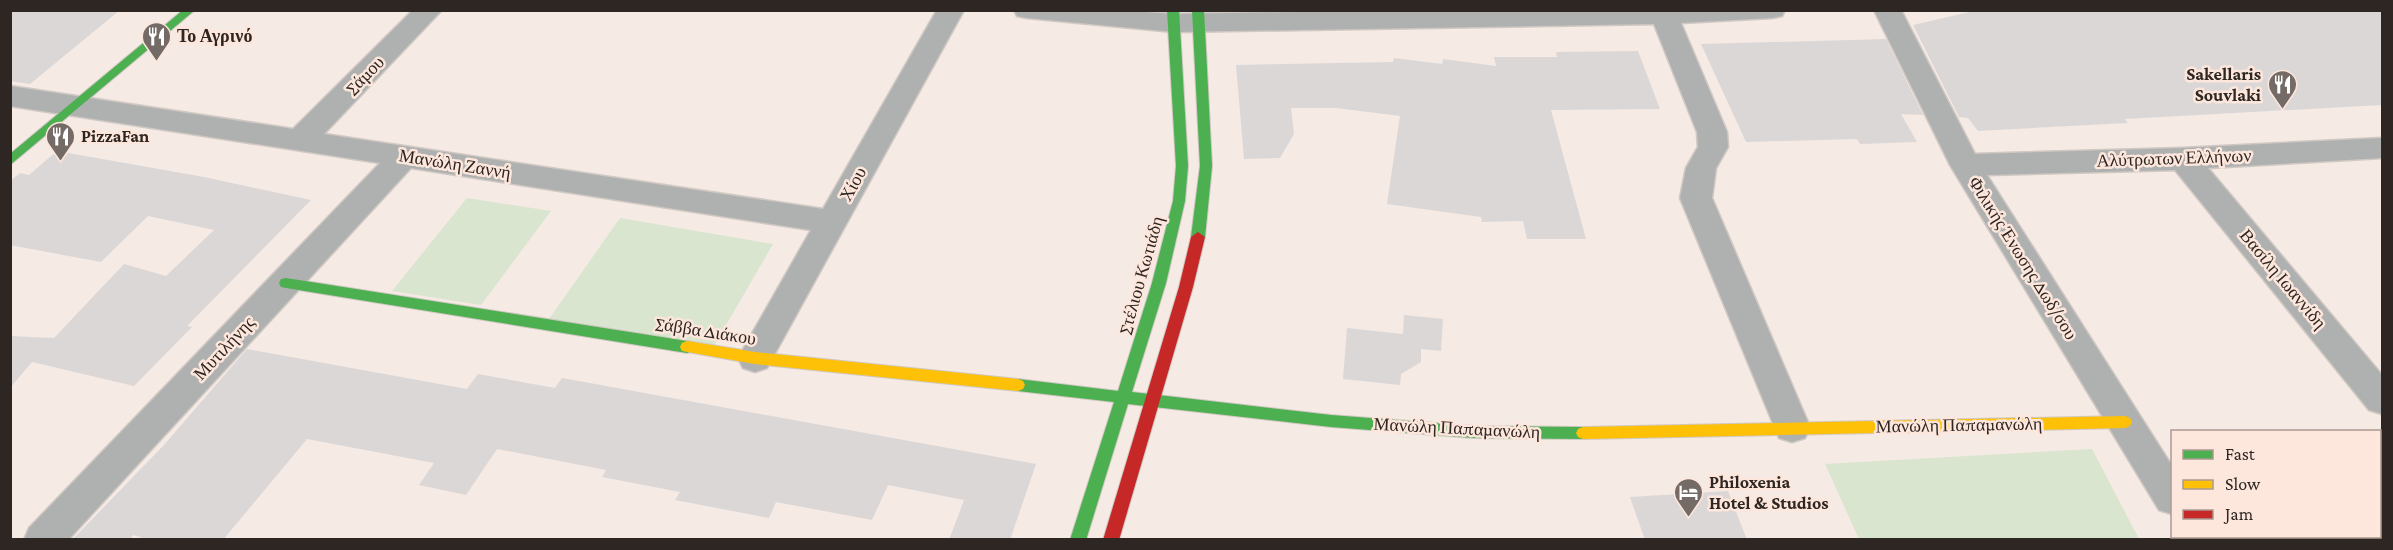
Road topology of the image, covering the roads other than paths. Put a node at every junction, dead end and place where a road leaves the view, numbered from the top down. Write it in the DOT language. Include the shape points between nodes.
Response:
graph roads {
  1 [pos="190,10"];
  2 [pos="429,10"];
  3 [pos="951,10"];
  4 [pos="1027,10"];
  5 [pos="1772,10"];
  6 [pos="1887,10"];
  7 [pos="1664,15"];
  8 [pos="1186,16"];
  9 [pos="10,96"];
  10 [pos="77,106"];
  11 [pos="300,140"];
  12 [pos="2382,148"];
  13 [pos="405,156"];
  14 [pos="2183,159"];
  15 [pos="10,161"];
  16 [pos="1965,165"];
  17 [pos="832,222"];
  18 [pos="285,283"];
  19 [pos="755,358"];
  20 [pos="1123,396"];
  21 [pos="1152,399"];
  22 [pos="2382,400"];
  23 [pos="2125,422"];
  24 [pos="1792,427"];
  25 [pos="2171,496"];
  26 [pos="43,540"];
  27 [pos="1077,540"];
  28 [pos="1111,540"];
  1 -- 10 [label="street"];
  2 -- 11 [label="street, Σάμου"];
  3 -- 17 [label="street, Χίου"];
  4 -- 8 [label="street"];
  5 -- 7 [label="street"];
  6 -- 16 [label="street, Φιλικής Ένωσης Δωδ/σου"];
  7 -- 8 [label="street"];
  7 -- 24 [label="street" via="1712,132 1713,147 1701,168 1696,198"];
  8 -- 20 [label="street, Στέλιου Κωτιάδη" via="1179,201 1159,283"];
  8 -- 21 [label="street" via="1206,137 1203,203 1186,287"];
  9 -- 10 [label="street, Μανώλη Ζαννή"];
  10 -- 11 [label="street, Μανώλη Ζαννή"];
  10 -- 15 [label="street"];
  11 -- 13 [label="street, Μανώλη Ζαννή"];
  12 -- 14 [label="street, Αλύτρωτων Ελλήνων"];
  13 -- 17 [label="street, Μανώλη Ζαννή"];
  13 -- 18 [label="street, Μυτιλήνης"];
  14 -- 16 [label="street, Αλύτρωτων Ελλήνων"];
  14 -- 22 [label="street, Βασίλη Ιωαννίδη"];
  16 -- 23 [label="street, Φιλικής Ένωσης Δωδ/σου"];
  17 -- 19 [label="street, Χίου"];
  18 -- 19 [label="street, Σάββα Διάκου"];
  18 -- 26 [label="street, Μυτιλήνης"];
  19 -- 20 [label="street, Σάββα Διάκου"];
  20 -- 21 [label="street, Μανώλη Παπαμανώλη"];
  20 -- 27 [label="street, Στέλιου Κωτιάδη"];
  21 -- 24 [label="street, Μανώλη Παπαμανώλη" via="1331,421 1474,432 1635,433"];
  21 -- 28 [label="street"];
  23 -- 24 [label="street, Μανώλη Παπαμανώλη"];
  23 -- 25 [label="street, Φιλικής Ένωσης Δωδ/σου"];
}
